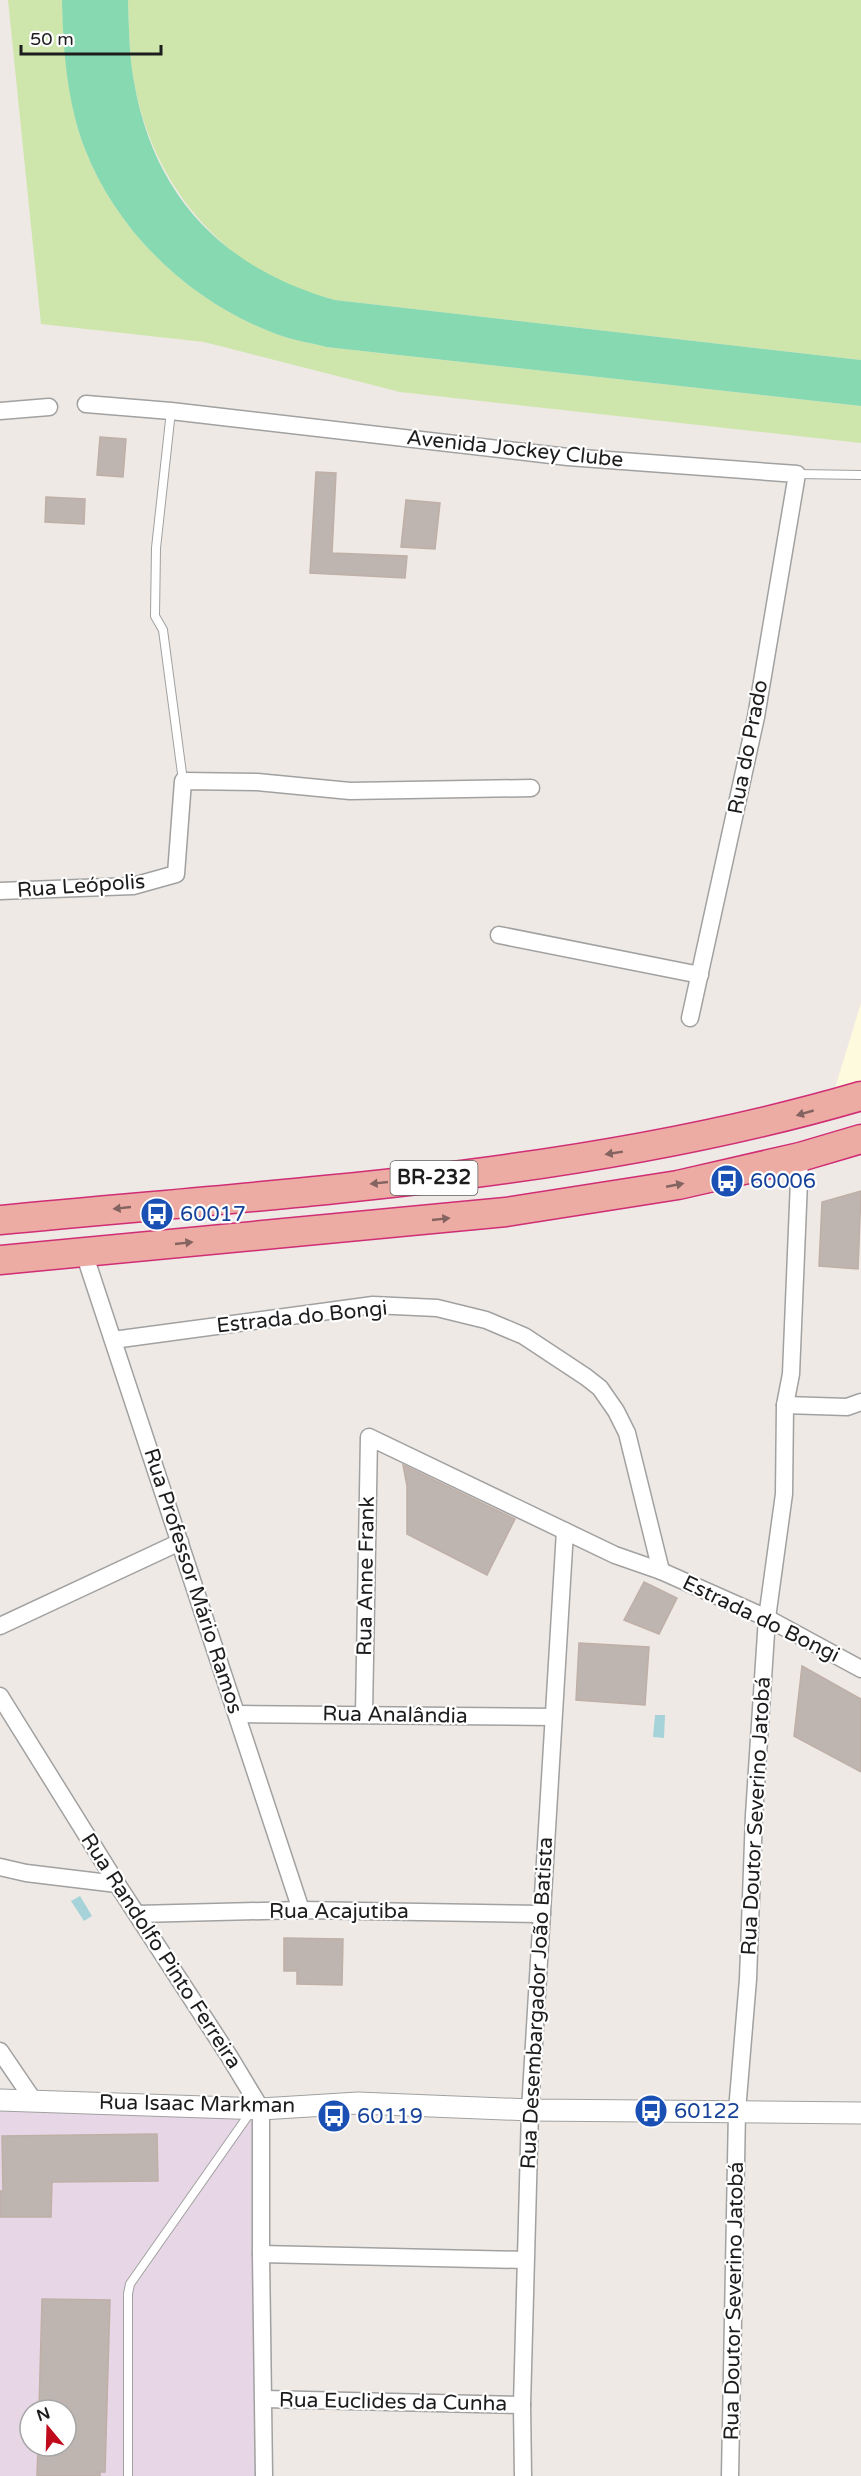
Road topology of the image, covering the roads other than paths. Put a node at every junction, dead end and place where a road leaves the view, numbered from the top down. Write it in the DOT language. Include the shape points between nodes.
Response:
graph roads {
  1 [pos="86,404"];
  2 [pos="49,407"];
  3 [pos="0,411"];
  4 [pos="171,411"];
  5 [pos="797,474"];
  6 [pos="861,475"];
  7 [pos="183,781"];
  8 [pos="531,788"];
  9 [pos="0,891"];
  10 [pos="499,935"];
  11 [pos="700,975"];
  12 [pos="690,1018"];
  13 [pos="861,1096"];
  14 [pos="861,1139"];
  15 [pos="800,1157"];
  16 [pos="0,1220"];
  17 [pos="84,1253"];
  18 [pos="0,1260"];
  19 [pos="112,1340"];
  20 [pos="785,1404"];
  21 [pos="856,1408"];
  22 [pos="369,1437"];
  23 [pos="566,1531"];
  24 [pos="180,1542"];
  25 [pos="661,1571"];
  26 [pos="767,1618"];
  27 [pos="0,1626"];
  28 [pos="861,1669"];
  29 [pos="2,1704"];
  30 [pos="237,1714"];
  31 [pos="364,1714"];
  32 [pos="553,1717"];
  33 [pos="0,1867"];
  34 [pos="117,1884"];
  35 [pos="301,1910"];
  36 [pos="137,1914"];
  37 [pos="542,1914"];
  38 [pos="0,2051"];
  39 [pos="0,2100"];
  40 [pos="34,2101"];
  41 [pos="257,2108"];
  42 [pos="530,2110"];
  43 [pos="737,2111"];
  44 [pos="861,2113"];
  45 [pos="261,2254"];
  46 [pos="525,2260"];
  47 [pos="264,2399"];
  48 [pos="522,2405"];
  49 [pos="128,2476"];
  50 [pos="264,2476"];
  51 [pos="523,2476"];
  52 [pos="730,2476"];
  1 -- 4 [label="street, Avenida Jockey Clube"];
  2 -- 3 [label="street"];
  4 -- 5 [label="street, Avenida Jockey Clube" via="568,456"];
  4 -- 7 [label="lane" via="156,548 155,616 163,630"];
  5 -- 6 [label="lane, Avenida Jockey Clube"];
  5 -- 11 [label="street, Rua do Prado" via="756,717"];
  7 -- 8 [label="street" via="257,782 350,791"];
  7 -- 9 [label="street, Rua Leópolis" via="176,874 133,886"];
  10 -- 11 [label="street"];
  11 -- 12 [label="street, Rua do Prado"];
  13 -- 16 [label="highway, BR-232, one-way" via="790,1117 637,1150 500,1172"];
  14 -- 15 [label="highway, BR-232"];
  17 -- 15 [label="highway, BR-232, one-way" via="506,1212 678,1185"];
  15 -- 20 [label="street, Rua Doutor Severino Jatobá" via="791,1374"];
  17 -- 18 [label="highway, BR-232"];
  17 -- 19 [label="street, Rua Professor Mário Ramos"];
  19 -- 24 [label="street, Rua Professor Mário Ramos"];
  19 -- 25 [label="street, Estrada do Bongi" via="373,1305 437,1308 486,1320 524,1336 600,1388 627,1433"];
  20 -- 21 [label="street"];
  20 -- 26 [label="street, Rua Doutor Severino Jatobá" via="784,1494"];
  22 -- 23 [label="street, Estrada do Bongi"];
  22 -- 31 [label="street, Rua Anne Frank"];
  23 -- 25 [label="street, Estrada do Bongi" via="615,1555"];
  23 -- 32 [label="street, Rua Desembargador João Batista"];
  24 -- 27 [label="street"];
  24 -- 30 [label="street, Rua Professor Mário Ramos"];
  25 -- 26 [label="street, Estrada do Bongi"];
  26 -- 28 [label="street, Estrada do Bongi"];
  26 -- 43 [label="street, Rua Doutor Severino Jatobá"];
  29 -- 34 [label="street, Rua Randolfo Pinto Ferreira"];
  30 -- 31 [label="street, Rua Analândia"];
  30 -- 35 [label="street, Rua Professor Mário Ramos"];
  31 -- 32 [label="street, Rua Analândia"];
  32 -- 37 [label="street, Rua Desembargador João Batista"];
  33 -- 34 [label="street"];
  34 -- 36 [label="street, Rua Randolfo Pinto Ferreira"];
  35 -- 36 [label="street, Rua Acajutiba"];
  35 -- 37 [label="street, Rua Acajutiba"];
  36 -- 41 [label="street, Rua Randolfo Pinto Ferreira" via="258,2101"];
  37 -- 42 [label="street, Rua Desembargador João Batista"];
  38 -- 40 [label="street"];
  39 -- 40 [label="street, Rua Isaac Markman"];
  40 -- 41 [label="street, Rua Isaac Markman"];
  41 -- 42 [label="street, Rua Isaac Markman" via="358,2103"];
  41 -- 45 [label="street, Rua Randolfo Pinto Ferreira"];
  41 -- 49 [label="lane" via="130,2284"];
  42 -- 43 [label="street, Rua Isaac Markman"];
  42 -- 46 [label="street, Rua Desembargador João Batista"];
  43 -- 44 [label="street, Rua Isaac Markman"];
  43 -- 52 [label="street, Rua Doutor Severino Jatobá"];
  45 -- 46 [label="street"];
  45 -- 47 [label="street, Rua Randolfo Pinto Ferreira"];
  46 -- 48 [label="street, Rua Desembargador João Batista"];
  47 -- 48 [label="street, Rua Euclides da Cunha"];
  47 -- 50 [label="street, Rua Randolfo Pinto Ferreira"];
  48 -- 51 [label="street, Rua Desembargador João Batista"];
}
